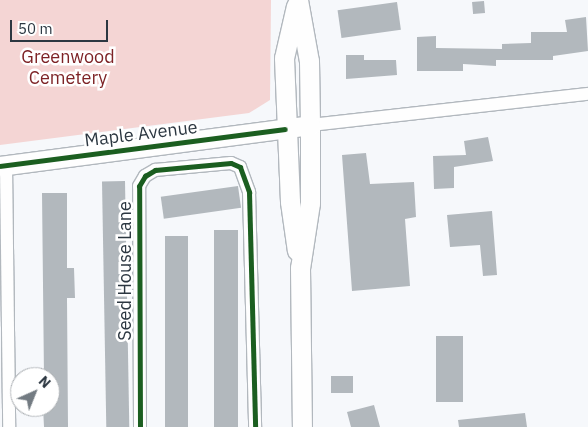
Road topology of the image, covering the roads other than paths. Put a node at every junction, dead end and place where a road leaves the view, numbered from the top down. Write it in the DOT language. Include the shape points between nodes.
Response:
graph roads {
  1 [pos="298,0"];
  2 [pos="588,94"];
  3 [pos="310,125"];
  4 [pos="285,129"];
  5 [pos="3,165"];
  6 [pos="300,268"];
  7 [pos="10,427"];
  8 [pos="140,427"];
  9 [pos="256,427"];
  10 [pos="302,427"];
  1 -- 3 [label="main road" via="309,61"];
  1 -- 4 [label="main road" via="284,58"];
  2 -- 3 [label="street, Maple Avenue"];
  3 -- 4 [label="main road, Maple Avenue"];
  3 -- 6 [label="main road" via="310,204"];
  4 -- 5 [label="main road, Maple Avenue"];
  4 -- 6 [label="main road" via="290,202"];
  5 -- 7 [label="street"];
  6 -- 10 [label="main road"];
  8 -- 9 [label="street, Seed House Lane" via="138,186 154,170 231,163 240,167 250,192"];
}
